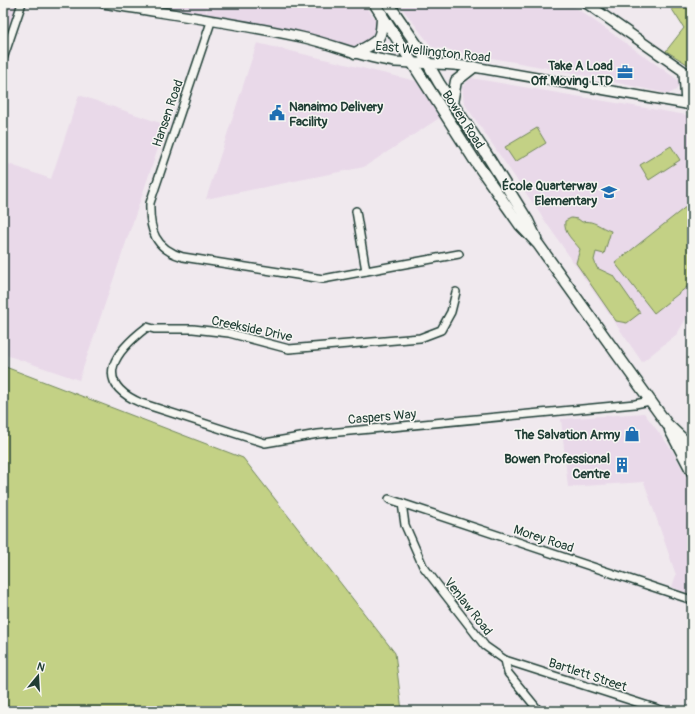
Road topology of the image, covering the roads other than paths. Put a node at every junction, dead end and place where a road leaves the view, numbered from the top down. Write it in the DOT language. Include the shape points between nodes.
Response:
graph roads {
  1 [pos="22,3"];
  2 [pos="103,3"];
  3 [pos="374,3"];
  4 [pos="388,3"];
  5 [pos="586,3"];
  6 [pos="382,14"];
  7 [pos="211,22"];
  8 [pos="355,54"];
  9 [pos="3,59"];
  10 [pos="413,62"];
  11 [pos="428,63"];
  12 [pos="474,67"];
  13 [pos="688,75"];
  14 [pos="452,103"];
  15 [pos="689,104"];
  16 [pos="356,211"];
  17 [pos="538,244"];
  18 [pos="459,254"];
  19 [pos="366,271"];
  20 [pos="456,292"];
  21 [pos="124,394"];
  22 [pos="650,400"];
  23 [pos="667,424"];
  24 [pos="692,451"];
  25 [pos="692,472"];
  26 [pos="389,498"];
  27 [pos="402,503"];
  28 [pos="692,600"];
  29 [pos="505,660"];
  30 [pos="539,711"];
  31 [pos="664,711"];
  1 -- 9 [label="street"];
  2 -- 7 [label="street, East Wellington Road"];
  3 -- 6 [label="main road, Bowen Road"];
  4 -- 11 [label="main road, Bowen Road"];
  5 -- 13 [label="street"];
  6 -- 8 [label="main road" via="382,30 378,40"];
  6 -- 10 [label="main road, Bowen Road"];
  7 -- 8 [label="street, East Wellington Road" via="303,38"];
  7 -- 19 [label="street, Hansen Road" via="151,198 153,233 169,252 183,257 323,279"];
  8 -- 10 [label="street, East Wellington Road" via="395,62"];
  10 -- 11 [label="street, East Wellington Road"];
  10 -- 17 [label="main road, Bowen Road" via="503,201"];
  11 -- 12 [label="street, East Wellington Road"];
  11 -- 14 [label="main road, Bowen Road"];
  12 -- 14 [label="main road" via="456,81"];
  12 -- 15 [label="street, East Wellington Road"];
  13 -- 15 [label="street"];
  14 -- 17 [label="main road, Bowen Road" via="528,221"];
  16 -- 19 [label="street"];
  17 -- 22 [label="main road, Bowen Road"];
  18 -- 19 [label="street, Hansen Road"];
  20 -- 21 [label="street, Creekside Drive" via="451,312 441,330 420,338 289,349 229,333 147,327 128,342 115,361 113,370 116,383"];
  21 -- 22 [label="street, Caspers Way" via="141,403 265,443 318,434 635,404"];
  22 -- 23 [label="main road, Bowen Road"];
  23 -- 24 [label="main road, Bowen Road"];
  23 -- 25 [label="main road, Bowen Road"];
  26 -- 27 [label="street, Morey Road"];
  27 -- 28 [label="street, Morey Road"];
  27 -- 29 [label="street, Venlaw Road" via="405,525 423,566 485,646"];
  29 -- 30 [label="street" via="508,673"];
  29 -- 31 [label="street, Bartlett Street"];
}
